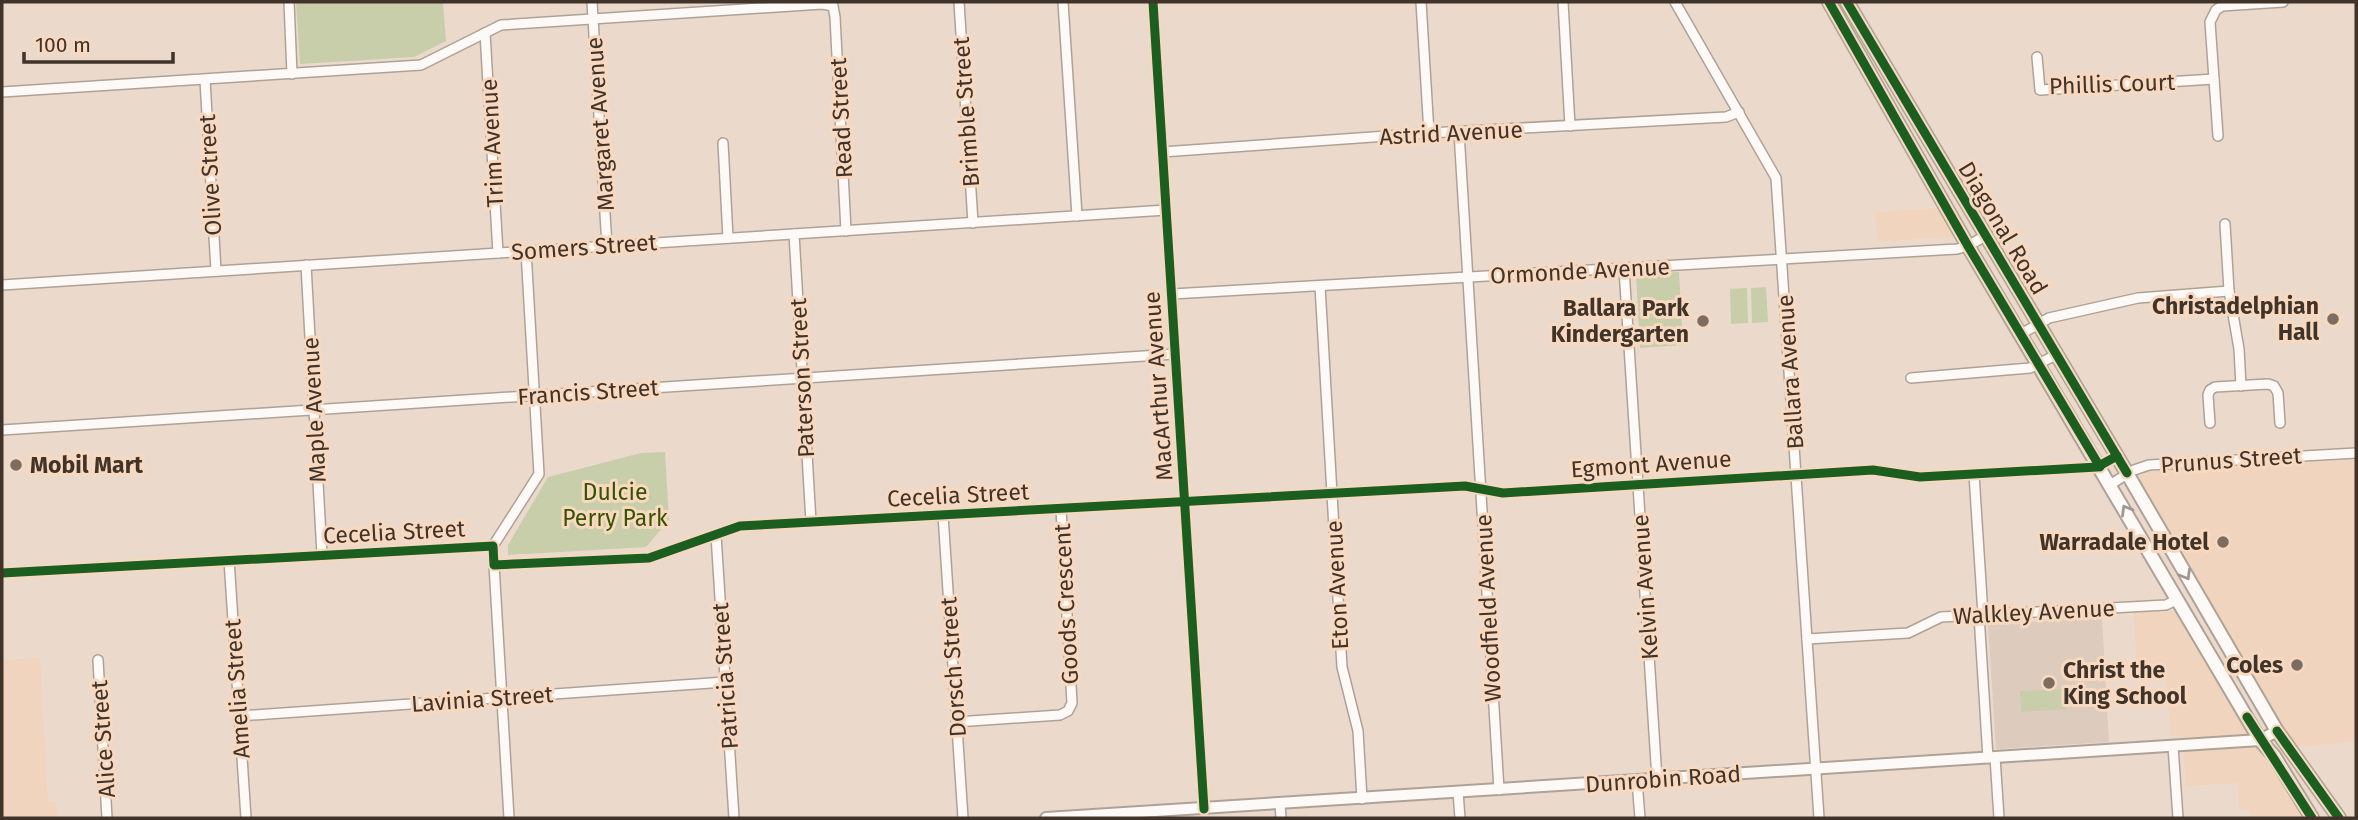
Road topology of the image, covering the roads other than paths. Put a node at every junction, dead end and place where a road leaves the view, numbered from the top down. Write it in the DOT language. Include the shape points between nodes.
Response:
graph roads {
  1 [pos="289,2"];
  2 [pos="593,2"];
  3 [pos="959,2"];
  4 [pos="1063,2"];
  5 [pos="1153,2"];
  6 [pos="1421,2"];
  7 [pos="1563,2"];
  8 [pos="1675,2"];
  9 [pos="1829,2"];
  10 [pos="1847,2"];
  11 [pos="2283,2"];
  12 [pos="594,20"];
  13 [pos="485,33"];
  14 [pos="2037,57"];
  15 [pos="1887,69"];
  16 [pos="292,74"];
  17 [pos="1871,78"];
  18 [pos="2214,79"];
  19 [pos="205,80"];
  20 [pos="2,92"];
  21 [pos="1739,112"];
  22 [pos="1570,126"];
  23 [pos="1459,132"];
  24 [pos="1429,133"];
  25 [pos="2218,136"];
  26 [pos="723,143"];
  27 [pos="1162,152"];
  28 [pos="1166,210"];
  29 [pos="1077,216"];
  30 [pos="973,223"];
  31 [pos="2225,224"];
  32 [pos="846,231"];
  33 [pos="794,234"];
  34 [pos="1985,236"];
  35 [pos="729,238"];
  36 [pos="607,246"];
  37 [pos="1968,246"];
  38 [pos="526,251"];
  39 [pos="498,253"];
  40 [pos="1783,260"];
  41 [pos="306,265"];
  42 [pos="1624,269"];
  43 [pos="216,271"];
  44 [pos="1468,278"];
  45 [pos="2,285"];
  46 [pos="1320,286"];
  47 [pos="2229,291"];
  48 [pos="1172,294"];
  49 [pos="2038,323"];
  50 [pos="2021,334"];
  51 [pos="1175,354"];
  52 [pos="2056,355"];
  53 [pos="2039,365"];
  54 [pos="1911,377"];
  55 [pos="802,378"];
  56 [pos="2241,386"];
  57 [pos="536,395"];
  58 [pos="314,410"];
  59 [pos="2280,423"];
  60 [pos="2210,424"];
  61 [pos="2,430"];
  62 [pos="2356,453"];
  63 [pos="2117,456"];
  64 [pos="2100,467"];
  65 [pos="2127,473"];
  66 [pos="1797,474"];
  67 [pos="1974,474"];
  68 [pos="2111,484"];
  69 [pos="1639,485"];
  70 [pos="1481,489"];
  71 [pos="1332,494"];
  72 [pos="1185,502"];
  73 [pos="1061,509"];
  74 [pos="943,515"];
  75 [pos="811,522"];
  76 [pos="716,534"];
  77 [pos="494,546"];
  78 [pos="322,555"];
  79 [pos="229,560"];
  80 [pos="494,565"];
  81 [pos="2,573"];
  82 [pos="2178,599"];
  83 [pos="1981,615"];
  84 [pos="1807,639"];
  85 [pos="97,660"];
  86 [pos="726,682"];
  87 [pos="501,698"];
  88 [pos="239,716"];
  89 [pos="957,722"];
  90 [pos="2277,731"];
  91 [pos="2260,740"];
  92 [pos="2173,746"];
  93 [pos="1992,757"];
  94 [pos="1816,769"];
  95 [pos="1657,779"];
  96 [pos="1637,781"];
  97 [pos="1499,790"];
  98 [pos="1458,792"];
  99 [pos="1362,799"];
  100 [pos="1280,804"];
  101 [pos="1204,809"];
  102 [pos="1073,817"];
  103 [pos="107,818"];
  104 [pos="246,818"];
  105 [pos="509,818"];
  106 [pos="734,818"];
  107 [pos="963,818"];
  108 [pos="1046,818"];
  109 [pos="1281,818"];
  110 [pos="1460,818"];
  111 [pos="1640,818"];
  112 [pos="1819,818"];
  113 [pos="1998,818"];
  114 [pos="2178,818"];
  115 [pos="2312,818"];
  116 [pos="2339,818"];
  1 -- 16 [label="street"];
  2 -- 12 [label="street, Margaret Avenue"];
  3 -- 30 [label="street, Brimble Street"];
  4 -- 29 [label="street"];
  5 -- 27 [label="street, MacArthur Avenue"];
  6 -- 24 [label="street"];
  7 -- 22 [label="street"];
  8 -- 21 [label="street, Ballara Avenue"];
  9 -- 17 [label="main road, Diagonal Road"];
  10 -- 15 [label="main road, Diagonal Road"];
  11 -- 18 [label="street" via="2216,10 2210,22"];
  12 -- 13 [label="street" via="501,25"];
  12 -- 32 [label="street, Read Street" via="833,6"];
  12 -- 36 [label="street, Margaret Avenue"];
  13 -- 16 [label="street" via="421,65"];
  13 -- 39 [label="street, Trim Avenue"];
  14 -- 18 [label="street, Phillis Court" via="2040,90"];
  15 -- 17 [label="main road"];
  15 -- 34 [label="main road, Diagonal Road"];
  16 -- 19 [label="street"];
  17 -- 37 [label="main road, Diagonal Road"];
  18 -- 25 [label="street"];
  19 -- 20 [label="street"];
  19 -- 43 [label="street, Olive Street"];
  21 -- 22 [label="street, Astrid Avenue" via="1726,117"];
  21 -- 40 [label="street, Ballara Avenue" via="1776,178"];
  22 -- 23 [label="street, Astrid Avenue"];
  23 -- 24 [label="street, Astrid Avenue"];
  23 -- 44 [label="street, Woodfield Avenue"];
  24 -- 27 [label="street, Astrid Avenue"];
  26 -- 35 [label="street"];
  27 -- 28 [label="street, MacArthur Avenue"];
  28 -- 29 [label="street, Somers Street"];
  28 -- 48 [label="street, MacArthur Avenue"];
  29 -- 30 [label="street, Somers Street"];
  30 -- 32 [label="street, Somers Street"];
  31 -- 47 [label="street"];
  32 -- 33 [label="street, Somers Street"];
  33 -- 35 [label="street, Somers Street"];
  33 -- 55 [label="street, Paterson Street"];
  34 -- 37 [label="street, Ormonde Avenue"];
  34 -- 49 [label="main road, Diagonal Road"];
  35 -- 36 [label="street, Somers Street"];
  36 -- 38 [label="street, Somers Street"];
  37 -- 40 [label="street, Ormonde Avenue"];
  37 -- 50 [label="main road, Diagonal Road"];
  38 -- 39 [label="street, Somers Street"];
  38 -- 57 [label="street"];
  39 -- 41 [label="street, Somers Street"];
  40 -- 42 [label="street, Ormonde Avenue"];
  40 -- 66 [label="street, Ballara Avenue"];
  41 -- 43 [label="street, Somers Street"];
  41 -- 58 [label="street, Maple Avenue"];
  42 -- 44 [label="street, Ormonde Avenue"];
  42 -- 69 [label="street, Kelvin Avenue"];
  43 -- 45 [label="street, Somers Street"];
  44 -- 46 [label="street, Ormonde Avenue"];
  44 -- 70 [label="street, Woodfield Avenue"];
  46 -- 48 [label="street, Ormonde Avenue"];
  46 -- 71 [label="street, Eton Avenue"];
  47 -- 49 [label="street" via="2138,298"];
  47 -- 56 [label="street"];
  48 -- 51 [label="street, MacArthur Avenue"];
  49 -- 50 [label="street"];
  49 -- 52 [label="main road, Diagonal Road"];
  50 -- 53 [label="main road, Diagonal Road"];
  51 -- 55 [label="street, Francis Street"];
  51 -- 72 [label="street, MacArthur Avenue"];
  52 -- 53 [label="street"];
  52 -- 63 [label="main road, Diagonal Road"];
  53 -- 54 [label="street"];
  53 -- 64 [label="main road, Diagonal Road"];
  55 -- 57 [label="street, Francis Street"];
  55 -- 75 [label="street, Paterson Street"];
  56 -- 59 [label="street" via="2274,386"];
  56 -- 60 [label="street" via="2210,390"];
  57 -- 58 [label="street, Francis Street"];
  57 -- 77 [label="street" via="539,474"];
  58 -- 61 [label="street, Francis Street"];
  58 -- 78 [label="street, Maple Avenue"];
  62 -- 65 [label="street, Prunus Street" via="2150,466"];
  63 -- 64 [label="street, Egmont Avenue"];
  63 -- 65 [label="main road, Diagonal Road"];
  64 -- 67 [label="street, Egmont Avenue"];
  64 -- 68 [label="main road, Diagonal Road"];
  65 -- 68 [label="street, Prunus Street"];
  65 -- 90 [label="main road, Diagonal Road, one-way"];
  66 -- 67 [label="street, Egmont Avenue" via="1873,470 1920,477"];
  66 -- 69 [label="street, Egmont Avenue"];
  66 -- 84 [label="street, Ballara Avenue"];
  67 -- 83 [label="street"];
  82 -- 68 [label="main road, Diagonal Road, one-way"];
  69 -- 70 [label="street, Egmont Avenue" via="1503,493"];
  69 -- 95 [label="street, Kelvin Avenue"];
  70 -- 71 [label="street, Egmont Avenue" via="1465,486"];
  70 -- 97 [label="street, Woodfield Avenue"];
  71 -- 72 [label="street, Egmont Avenue"];
  71 -- 99 [label="street, Eton Avenue" via="1342,667 1358,731"];
  72 -- 73 [label="street, Cecelia Street"];
  72 -- 101 [label="street, MacArthur Avenue"];
  73 -- 74 [label="street, Cecelia Street"];
  73 -- 89 [label="street, Goods Crescent" via="1072,703 1060,715"];
  74 -- 75 [label="street, Cecelia Street"];
  74 -- 89 [label="street, Dorsch Street"];
  75 -- 76 [label="street, Cecelia Street" via="740,526"];
  76 -- 80 [label="street, Cecelia Street" via="649,558"];
  76 -- 86 [label="street, Patricia Street"];
  77 -- 78 [label="street, Cecelia Street"];
  77 -- 80 [label="street, Cecelia Street"];
  78 -- 79 [label="street, Cecelia Street"];
  79 -- 81 [label="street, Cecelia Street"];
  79 -- 88 [label="street, Amelia Street"];
  80 -- 87 [label="street"];
  82 -- 83 [label="street, Walkley Avenue" via="2166,605"];
  82 -- 91 [label="main road, Diagonal Road"];
  83 -- 84 [label="street, Walkley Avenue" via="1941,617 1908,633"];
  83 -- 93 [label="street"];
  84 -- 94 [label="street, Ballara Avenue"];
  85 -- 103 [label="street, Alice Street"];
  86 -- 87 [label="street, Lavinia Street"];
  86 -- 106 [label="street, Patricia Street"];
  87 -- 88 [label="street, Lavinia Street"];
  87 -- 105 [label="street"];
  88 -- 104 [label="street, Amelia Street"];
  89 -- 107 [label="street, Dorsch Street"];
  90 -- 91 [label="street, Dunrobin Road"];
  90 -- 116 [label="main road, Diagonal Road"];
  91 -- 92 [label="street, Dunrobin Road"];
  91 -- 115 [label="main road, Diagonal Road"];
  92 -- 93 [label="street, Dunrobin Road"];
  92 -- 114 [label="street"];
  93 -- 94 [label="street, Dunrobin Road"];
  93 -- 113 [label="street"];
  94 -- 95 [label="street, Dunrobin Road"];
  94 -- 112 [label="street, Ballara Avenue"];
  95 -- 96 [label="street, Dunrobin Road"];
  96 -- 97 [label="street, Dunrobin Road"];
  96 -- 111 [label="street"];
  97 -- 98 [label="street, Dunrobin Road"];
  98 -- 99 [label="street, Dunrobin Road"];
  98 -- 110 [label="street"];
  99 -- 100 [label="street, Dunrobin Road"];
  100 -- 101 [label="street, Dunrobin Road"];
  100 -- 109 [label="street"];
  101 -- 102 [label="street, Dunrobin Road"];
  102 -- 108 [label="street, Dunrobin Road"];
}
